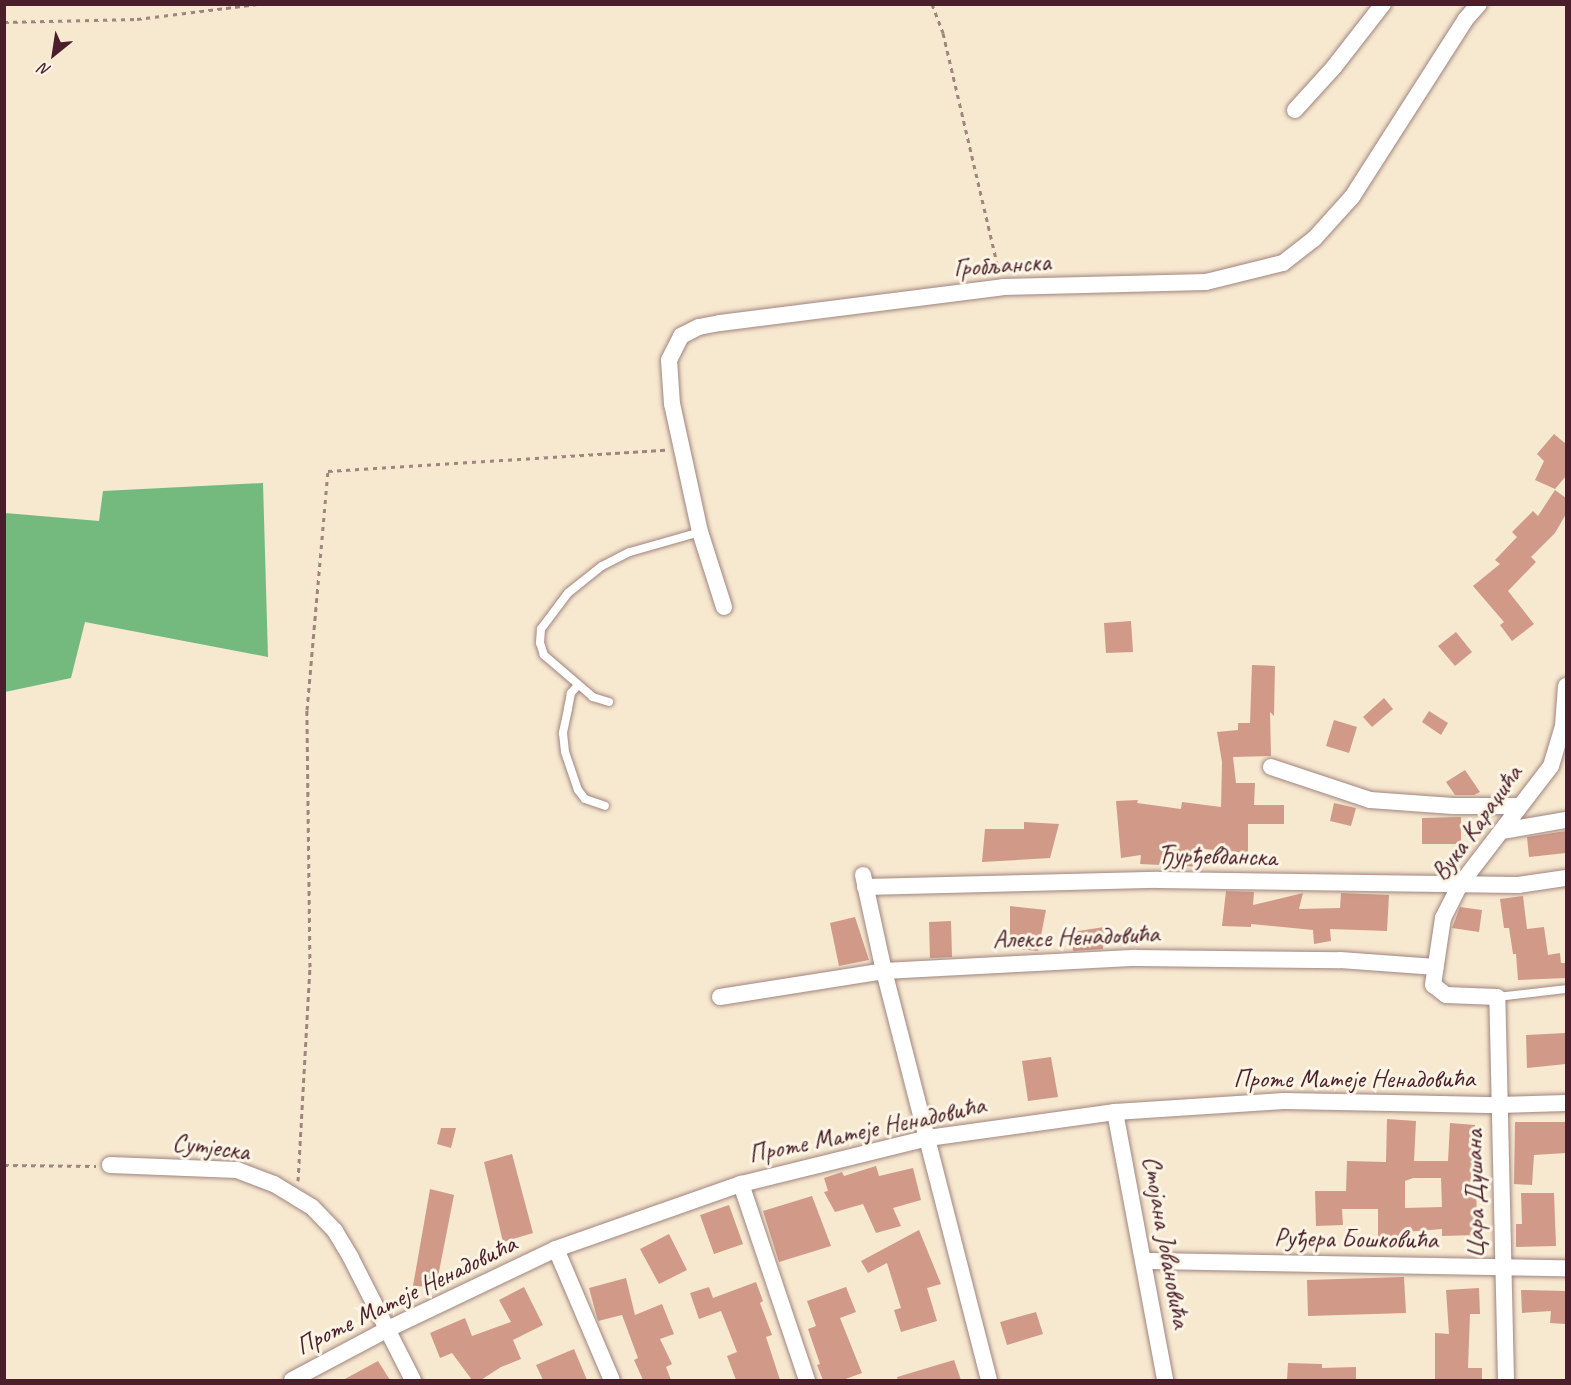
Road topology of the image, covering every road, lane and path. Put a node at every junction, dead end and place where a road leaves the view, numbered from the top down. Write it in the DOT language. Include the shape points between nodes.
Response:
graph roads {
  1 [pos="257,4"];
  2 [pos="932,4"];
  3 [pos="1383,4"];
  4 [pos="1479,4"];
  5 [pos="4,22"];
  6 [pos="1295,110"];
  7 [pos="1003,287"];
  8 [pos="682,448"];
  9 [pos="700,532"];
  10 [pos="724,607"];
  11 [pos="578,685"];
  12 [pos="1566,686"];
  13 [pos="609,702"];
  14 [pos="1271,766"];
  15 [pos="605,806"];
  16 [pos="1518,806"];
  17 [pos="1566,820"];
  18 [pos="1502,831"];
  19 [pos="1566,878"];
  20 [pos="1458,886"];
  21 [pos="1436,967"];
  22 [pos="884,971"];
  23 [pos="1566,989"];
  24 [pos="720,997"];
  25 [pos="1497,1002"];
  26 [pos="1566,1103"];
  27 [pos="1499,1105"];
  28 [pos="1115,1112"];
  29 [pos="928,1138"];
  30 [pos="4,1165"];
  31 [pos="110,1165"];
  32 [pos="741,1184"];
  33 [pos="294,1196"];
  34 [pos="556,1249"];
  35 [pos="1144,1261"];
  36 [pos="1502,1267"];
  37 [pos="1566,1268"];
  38 [pos="388,1329"];
  39 [pos="292,1380"];
  40 [pos="413,1380"];
  41 [pos="612,1380"];
  42 [pos="807,1380"];
  43 [pos="989,1380"];
  44 [pos="1165,1380"];
  45 [pos="1506,1380"];
  1 -- 5 [label="path" via="137,19"];
  2 -- 7 [label="path" via="943,33"];
  3 -- 6 [label="street"];
  4 -- 7 [label="street, Гробљанска" via="1352,196 1314,239 1283,263 1206,282"];
  7 -- 8 [label="street, Гробљанска" via="699,327 681,336 669,360 672,404"];
  8 -- 9 [label="street, Гробљанска"];
  8 -- 33 [label="path" via="622,455 328,471 307,710 310,967"];
  9 -- 10 [label="street, Гробљанска"];
  9 -- 11 [label="lane" via="630,552 602,566 568,592 541,629 540,643 544,654"];
  11 -- 13 [label="lane" via="592,697"];
  11 -- 15 [label="lane" via="571,693 566,717 565,752 578,790 585,799"];
  12 -- 16 [label="street, Вука Караџића" via="1563,726 1551,766"];
  14 -- 16 [label="street" via="1370,800"];
  16 -- 18 [label="street, Вука Караџића"];
  17 -- 18 [label="street"];
  18 -- 20 [label="street, Вука Караџића"];
  19 -- 20 [label="street, Ђурђевданска" via="1518,885"];
  20 -- 21 [label="street, Вука Караџића" via="1443,918"];
  20 -- 22 [label="street, Ђурђевданска" via="1158,880 864,881"];
  21 -- 22 [label="street, Алексе Ненадовића" via="1340,960 1136,958"];
  21 -- 25 [label="street, Вука Караџића" via="1435,989 1446,995"];
  22 -- 24 [label="street, Алексе Ненадовића"];
  22 -- 29 [label="street"];
  23 -- 25 [label="lane"];
  25 -- 27 [label="street, Цара Душана"];
  26 -- 27 [label="street, Проте Матеје Ненадовића"];
  27 -- 28 [label="street, Проте Матеје Ненадовића" via="1284,1101"];
  27 -- 36 [label="street, Цара Душана"];
  28 -- 29 [label="street, Проте Матеје Ненадовића"];
  28 -- 35 [label="street, Стојана Јовановића"];
  29 -- 32 [label="street, Проте Матеје Ненадовића"];
  29 -- 43 [label="street"];
  30 -- 31 [label="path"];
  31 -- 33 [label="street, Сутјеска" via="237,1170"];
  32 -- 34 [label="street, Проте Матеје Ненадовића"];
  32 -- 42 [label="street"];
  33 -- 38 [label="street, Сутјеска" via="335,1230"];
  34 -- 38 [label="street, Проте Матеје Ненадовића"];
  34 -- 41 [label="street"];
  35 -- 36 [label="street, Руђера Бошковића"];
  35 -- 44 [label="street, Стојана Јовановића"];
  36 -- 37 [label="street, Руђера Бошковића"];
  36 -- 45 [label="street, Цара Душана"];
  38 -- 39 [label="street, Проте Матеје Ненадовића"];
  38 -- 40 [label="street, Сутјеска"];
}
